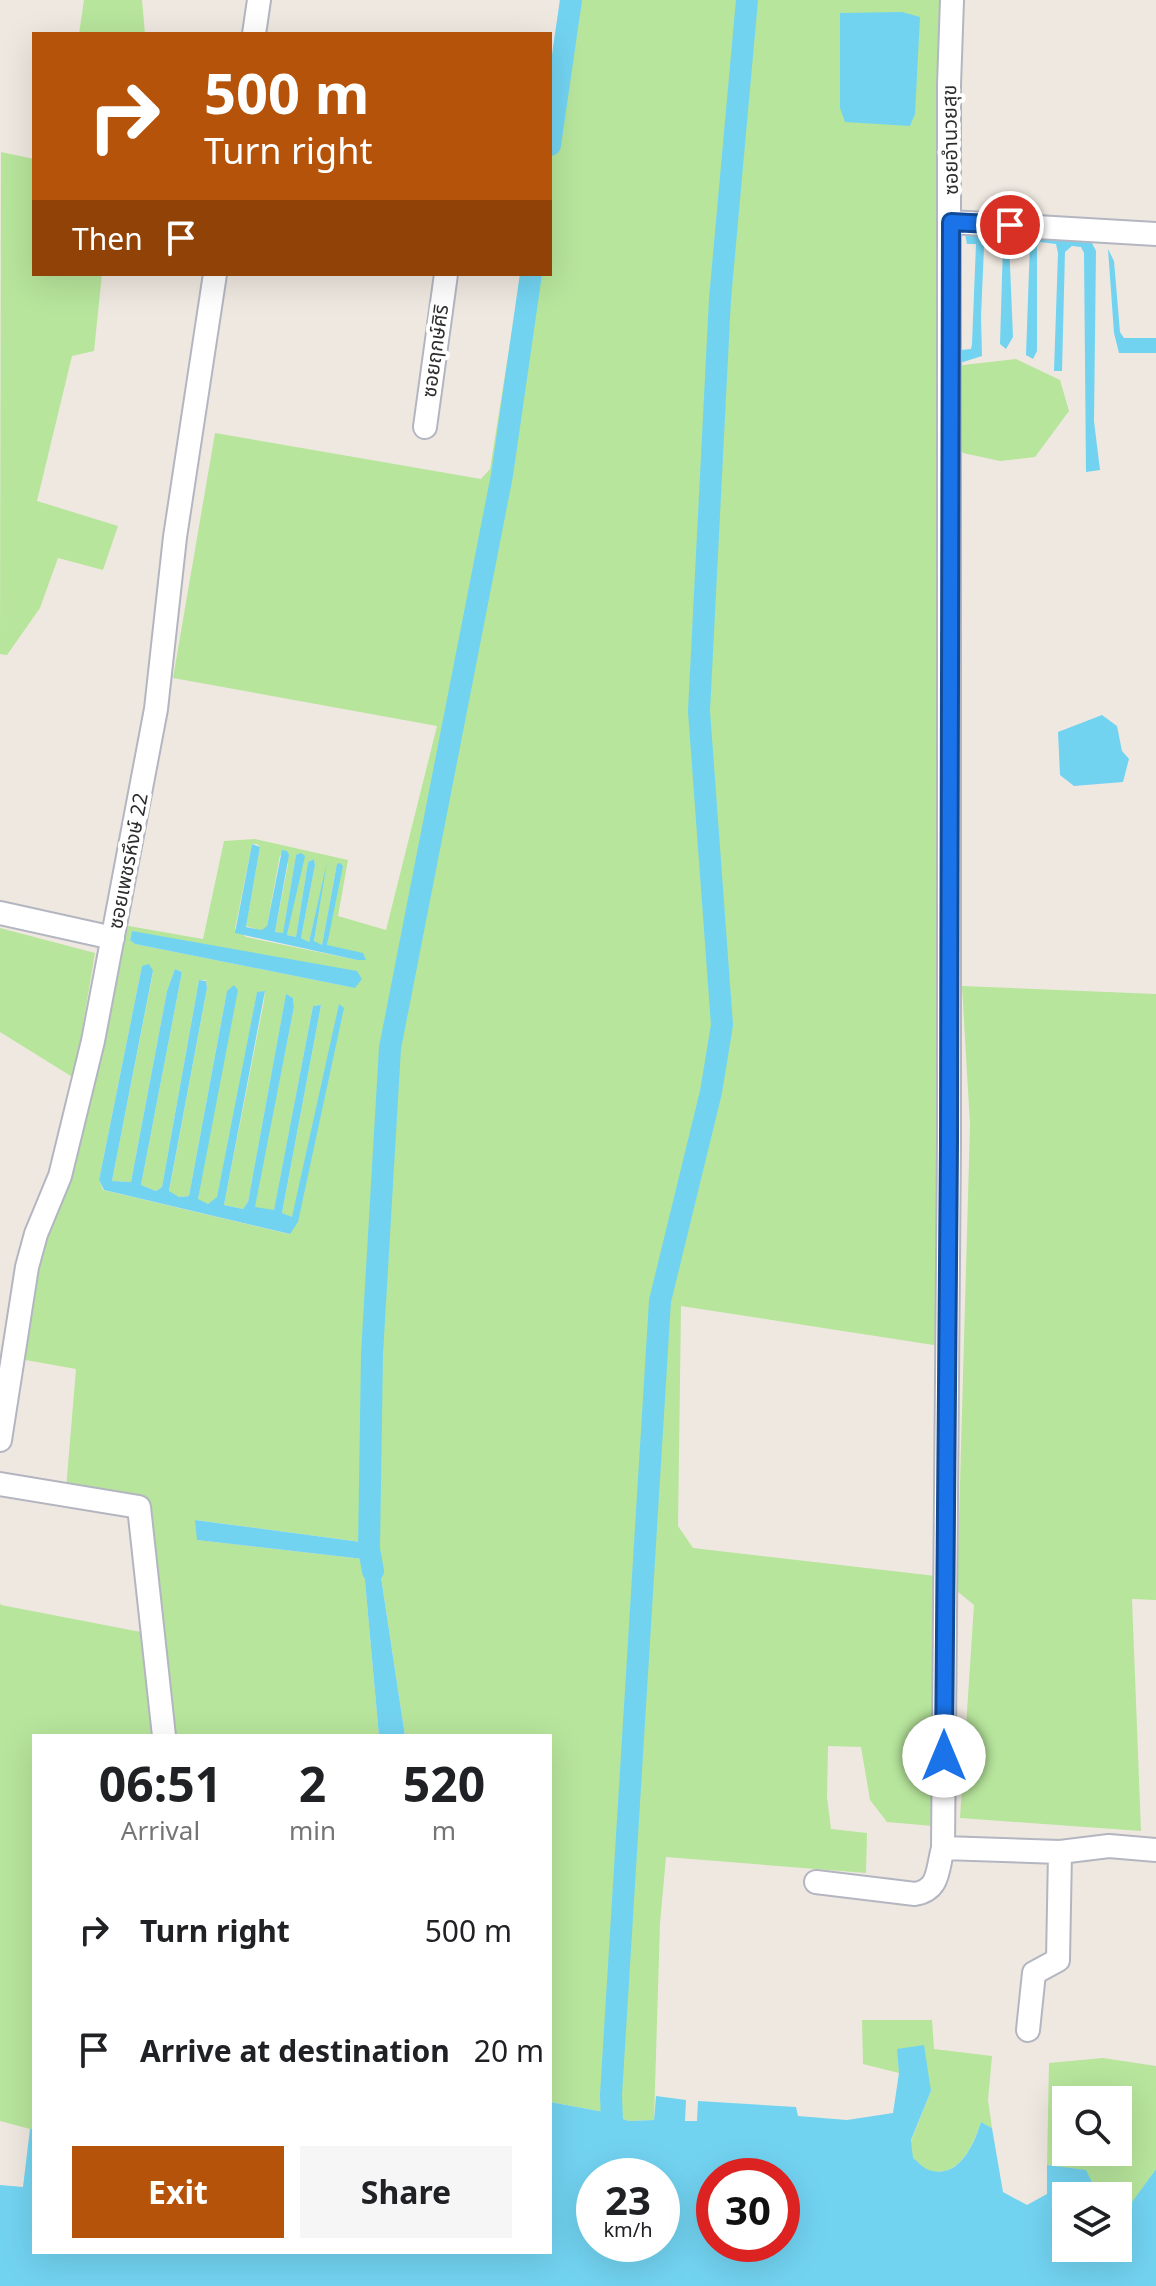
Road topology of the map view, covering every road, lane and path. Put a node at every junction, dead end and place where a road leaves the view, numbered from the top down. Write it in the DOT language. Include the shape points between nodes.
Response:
graph roads {
  1 [pos="259,0"];
  2 [pos="952,0"];
  3 [pos="254,32"];
  4 [pos="951,222"];
  5 [pos="1156,234"];
  6 [pos="215,276"];
  7 [pos="446,276"];
  8 [pos="425,427"];
  9 [pos="0,913"];
  10 [pos="113,938"];
  11 [pos="0,1440"];
  12 [pos="0,1484"];
  13 [pos="164,1734"];
  14 [pos="943,1848"];
  15 [pos="1156,1850"];
  16 [pos="1060,1852"];
  17 [pos="816,1882"];
  18 [pos="1028,2030"];
  1 -- 3 [label="street"];
  2 -- 4 [label="street, ซอยอำนวยสุข"];
  4 -- 5 [label="street"];
  4 -- 14 [label="street, ซอยอำนวยสุข"];
  6 -- 10 [label="street, ซอยเพชรหึงษ์ 22" via="175,537 156,709"];
  7 -- 8 [label="street, ซอยฤกษ์ศิริ"];
  9 -- 10 [label="street"];
  10 -- 11 [label="street, ซอยเพชรหึงษ์ 22" via="60,1176 27,1267"];
  12 -- 13 [label="street" via="139,1507"];
  14 -- 16 [label="street"];
  14 -- 17 [label="street, ซอยอำนวยสุข" via="934,1886 926,1892"];
  15 -- 16 [label="street" via="1109,1846"];
  16 -- 18 [label="street" via="1058,1960 1034,1973"];
}
